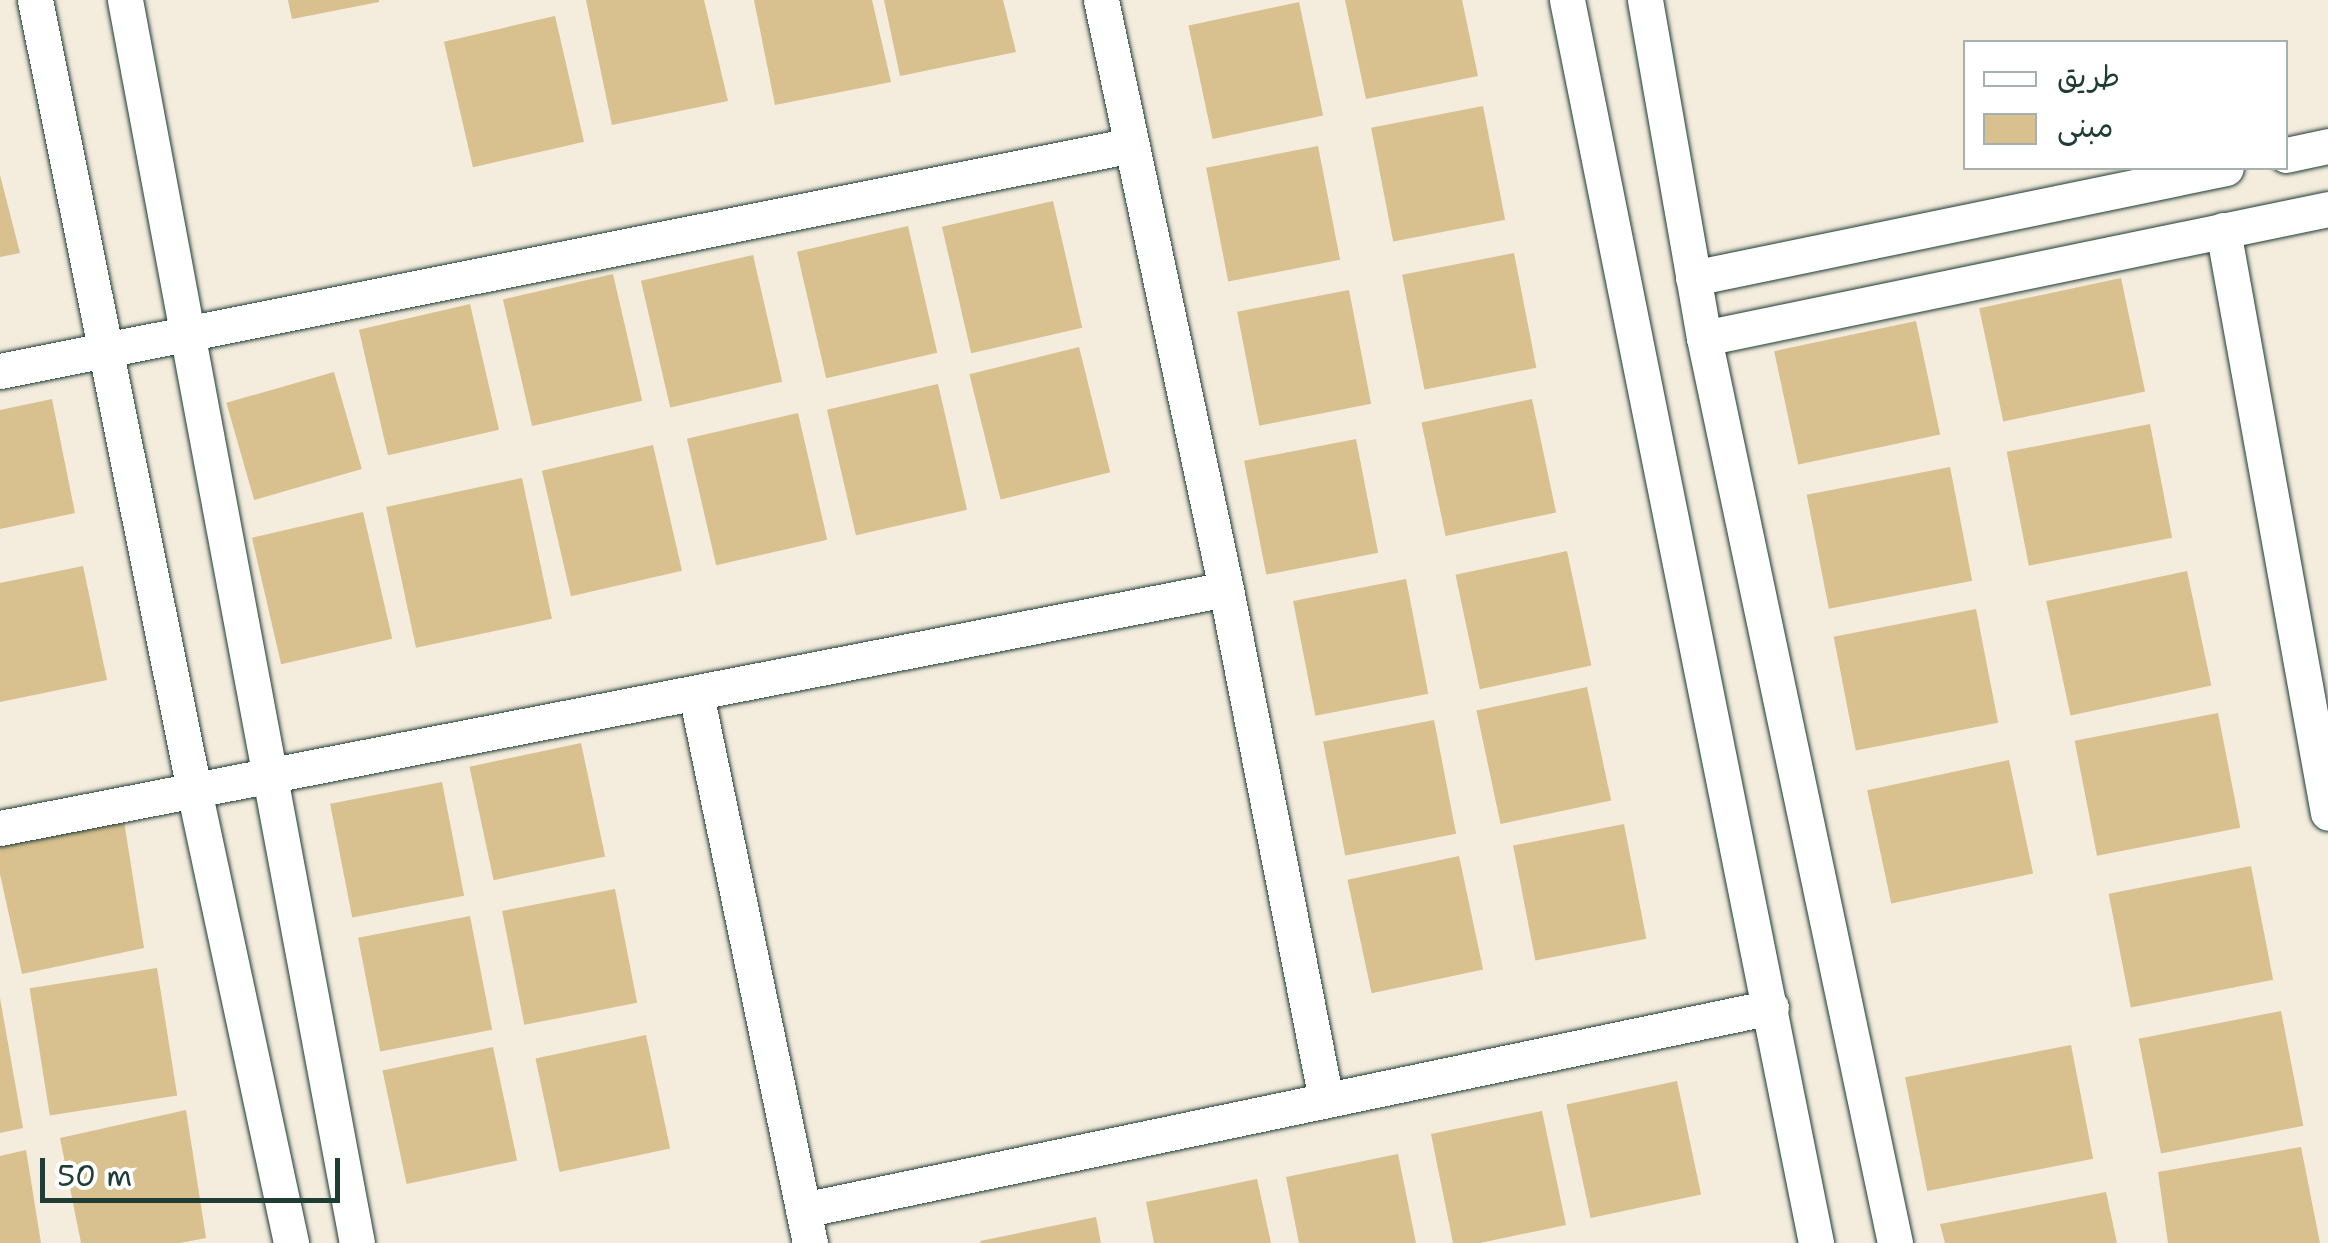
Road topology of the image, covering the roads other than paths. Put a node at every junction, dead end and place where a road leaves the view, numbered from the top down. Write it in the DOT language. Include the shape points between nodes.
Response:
graph roads {
  1 [pos="34,0"];
  2 [pos="125,0"];
  3 [pos="1102,0"];
  4 [pos="1567,0"];
  5 [pos="1645,0"];
  6 [pos="1132,145"];
  7 [pos="2328,146"];
  8 [pos="2288,155"];
  9 [pos="2216,170"];
  10 [pos="2328,209"];
  11 [pos="2223,230"];
  12 [pos="1693,278"];
  13 [pos="188,334"];
  14 [pos="1704,338"];
  15 [pos="105,350"];
  16 [pos="0,372"];
  17 [pos="1226,589"];
  18 [pos="696,694"];
  19 [pos="270,776"];
  20 [pos="194,790"];
  21 [pos="2326,790"];
  22 [pos="0,828"];
  23 [pos="1771,1007"];
  24 [pos="1326,1100"];
  25 [pos="806,1226"];
  26 [pos="291,1243"];
  27 [pos="357,1243"];
  28 [pos="1816,1243"];
  29 [pos="1895,1243"];
  1 -- 15 [label="street"];
  2 -- 13 [label="street"];
  3 -- 6 [label="street"];
  4 -- 23 [label="street"];
  5 -- 12 [label="street"];
  6 -- 13 [label="street"];
  6 -- 17 [label="street"];
  7 -- 8 [label="street"];
  9 -- 12 [label="street"];
  10 -- 11 [label="street"];
  11 -- 14 [label="street"];
  11 -- 21 [label="street"];
  12 -- 14 [label="street"];
  13 -- 15 [label="street"];
  13 -- 19 [label="street"];
  14 -- 29 [label="street"];
  15 -- 16 [label="street"];
  15 -- 20 [label="street"];
  17 -- 18 [label="street"];
  17 -- 24 [label="street"];
  18 -- 19 [label="street"];
  18 -- 25 [label="street"];
  19 -- 20 [label="street"];
  19 -- 27 [label="street"];
  20 -- 22 [label="street"];
  20 -- 26 [label="street"];
  23 -- 24 [label="street"];
  23 -- 28 [label="street"];
  24 -- 25 [label="street"];
}
